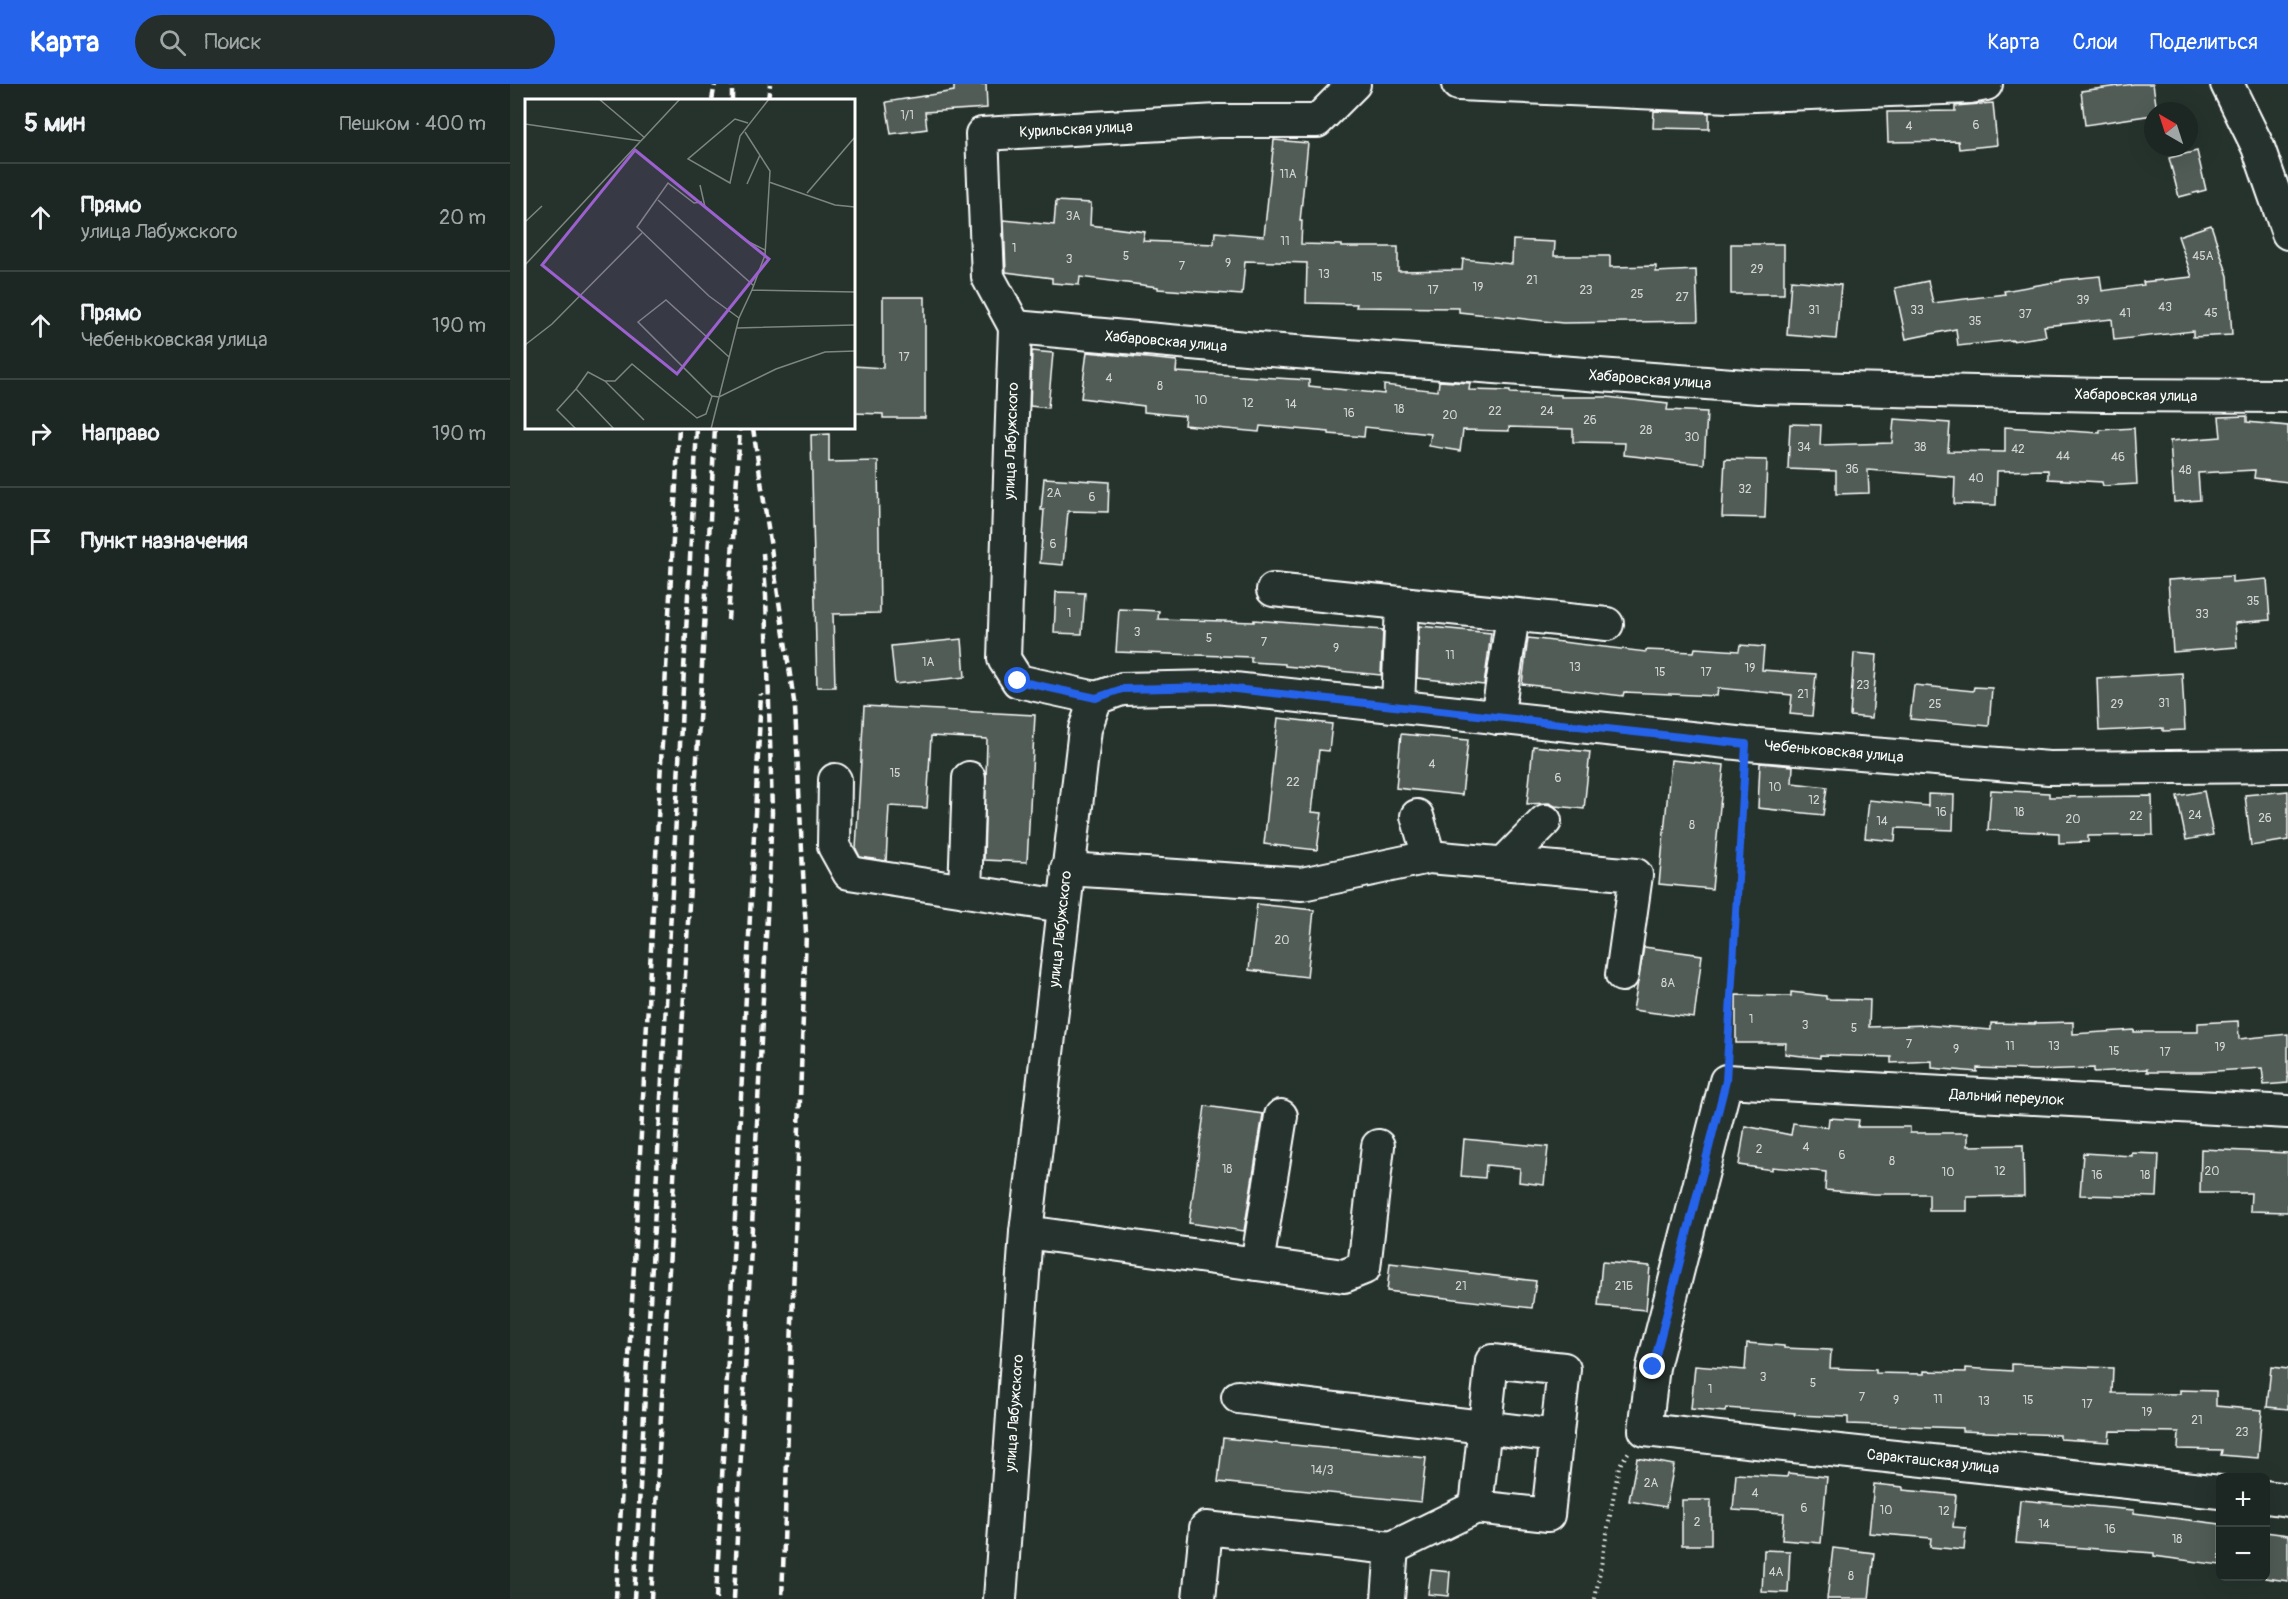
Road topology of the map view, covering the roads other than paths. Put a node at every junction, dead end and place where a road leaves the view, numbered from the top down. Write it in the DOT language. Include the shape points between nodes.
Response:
graph roads {
  1 [pos="1354,84"];
  2 [pos="1458,84"];
  3 [pos="1986,84"];
  4 [pos="2227,84"];
  5 [pos="2288,233"];
  6 [pos="1015,327"];
  7 [pos="2288,396"];
  8 [pos="1273,590"];
  9 [pos="1402,604"];
  10 [pos="1513,616"];
  11 [pos="1607,624"];
  12 [pos="1096,698"];
  13 [pos="1398,706"];
  14 [pos="1497,718"];
  15 [pos="2288,766"];
  16 [pos="969,778"];
  17 [pos="835,780"];
  18 [pos="1417,816"];
  19 [pos="1545,820"];
  20 [pos="1429,857"];
  21 [pos="1504,863"];
  22 [pos="1067,868"];
  23 [pos="965,891"];
  24 [pos="1063,906"];
  25 [pos="1622,975"];
  26 [pos="2288,1112"];
  27 [pos="1281,1116"];
  28 [pos="1378,1146"];
  29 [pos="1026,1232"];
  30 [pos="1257,1264"];
  31 [pos="1238,1397"];
  32 [pos="1484,1427"];
  33 [pos="1645,1430"];
  34 [pos="1557,1436"];
  35 [pos="2216,1492"];
  36 [pos="2270,1498"];
  37 [pos="2288,1500"];
  38 [pos="1476,1507"];
  39 [pos="1392,1548"];
  40 [pos="1000,1599"];
  41 [pos="1199,1599"];
  42 [pos="1388,1599"];
  1 -- 6 [label="street, Курильская улица" via="1317,121 1218,121 982,134 988,277"];
  2 -- 3 [label="street" via="1729,96"];
  4 -- 5 [label="street" via="2258,147"];
  6 -- 7 [label="street, Хабаровская улица" via="1758,387"];
  6 -- 12 [label="street, улица Лабужского" via="1004,659 1018,681"];
  8 -- 9 [label="street"];
  9 -- 10 [label="street"];
  9 -- 13 [label="street"];
  10 -- 11 [label="street"];
  10 -- 14 [label="street"];
  12 -- 13 [label="street, Чебеньковская улица" via="1122,689 1216,687"];
  12 -- 22 [label="street, улица Лабужского" via="1085,729"];
  13 -- 14 [label="street, Чебеньковская улица"];
  14 -- 15 [label="street, Чебеньковская улица" via="1746,744 2049,768"];
  16 -- 23 [label="street"];
  17 -- 23 [label="street" via="834,846 849,873"];
  18 -- 20 [label="street"];
  19 -- 21 [label="street"];
  20 -- 21 [label="street"];
  20 -- 22 [label="street" via="1302,884"];
  21 -- 25 [label="street" via="1636,875"];
  22 -- 24 [label="street, улица Лабужского"];
  23 -- 24 [label="street"];
  24 -- 29 [label="street, улица Лабужского"];
  26 -- 33 [label="street, Дальний переулок" via="1726,1081 1653,1367"];
  27 -- 30 [label="street"];
  28 -- 30 [label="street" via="1364,1268 1344,1276"];
  29 -- 30 [label="street"];
  29 -- 40 [label="street, улица Лабужского"];
  31 -- 32 [label="street"];
  32 -- 34 [label="street"];
  32 -- 34 [label="street" via="1492,1361 1564,1369"];
  32 -- 38 [label="street"];
  33 -- 35 [label="street, Саракташская улица"];
  34 -- 38 [label="street" via="1548,1515"];
  36 -- 37 [label="street"];
  38 -- 39 [label="street"];
  39 -- 41 [label="street" via="1206,1528"];
  39 -- 42 [label="street"];
}
